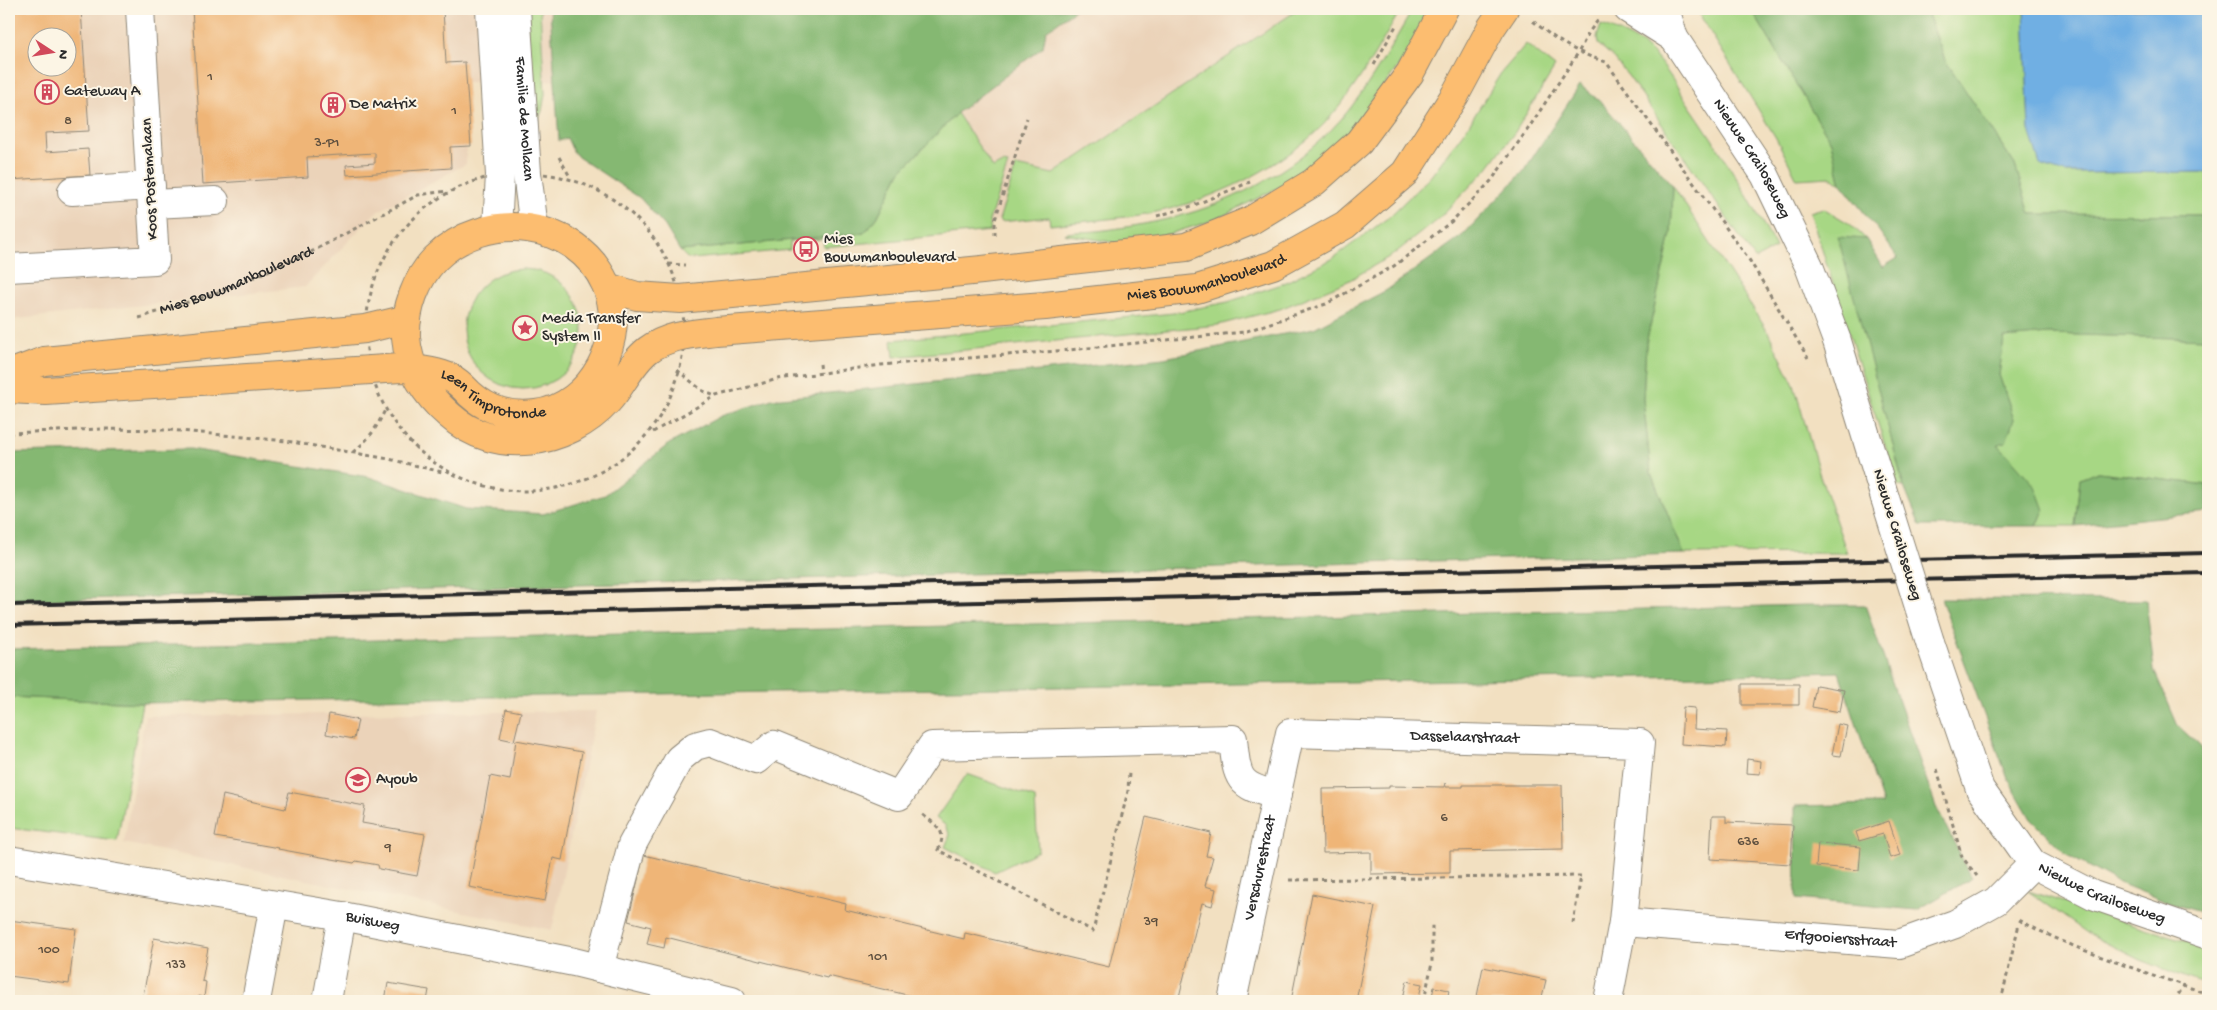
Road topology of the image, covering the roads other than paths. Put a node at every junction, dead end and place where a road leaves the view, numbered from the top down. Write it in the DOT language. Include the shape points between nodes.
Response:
graph roads {
  1 [pos="140,9"];
  2 [pos="490,9"];
  3 [pos="516,9"];
  4 [pos="1444,9"];
  5 [pos="1504,9"];
  6 [pos="1628,9"];
  7 [pos="1665,9"];
  8 [pos="1674,38"];
  9 [pos="72,191"];
  10 [pos="152,195"];
  11 [pos="215,201"];
  12 [pos="497,227"];
  13 [pos="534,228"];
  14 [pos="9,268"];
  15 [pos="607,287"];
  16 [pos="406,319"];
  17 [pos="645,352"];
  18 [pos="414,369"];
  19 [pos="9,374"];
  20 [pos="9,389"];
  21 [pos="1290,734"];
  22 [pos="1277,794"];
  23 [pos="9,860"];
  24 [pos="2033,864"];
  25 [pos="274,905"];
  26 [pos="342,916"];
  27 [pos="1623,922"];
  28 [pos="2208,935"];
  29 [pos="599,968"];
  30 [pos="256,1001"];
  31 [pos="327,1001"];
  32 [pos="732,1001"];
  33 [pos="1232,1001"];
  34 [pos="1608,1001"];
  1 -- 10 [label="street, Koos Postemalaan"];
  2 -- 12 [label="street, Familie de Mollaan" via="500,175"];
  3 -- 13 [label="street, Familie de Mollaan"];
  4 -- 15 [label="main road, Mies Bouwmanboulevard" via="1410,73 1359,142 1314,182 1250,221 1186,247 680,299 637,296"];
  5 -- 17 [label="main road, Mies Bouwmanboulevard" via="1404,173 1345,224 1273,265 1197,289 1045,306 716,331 671,339"];
  6 -- 8 [label="street, Nieuwe Crailoseweg"];
  7 -- 8 [label="street, Nieuwe Crailoseweg"];
  8 -- 24 [label="street, Nieuwe Crailoseweg, bridge" via="1765,174 1809,266 1837,341 1930,642 1980,789"];
  9 -- 10 [label="street"];
  10 -- 11 [label="street"];
  10 -- 14 [label="street, Koos Postemalaan" via="155,260"];
  12 -- 13 [label="main road, Leen Timprotonde"];
  12 -- 16 [label="main road, Leen Timprotonde" via="454,242 437,257 421,276"];
  13 -- 15 [label="main road, Leen Timprotonde" via="567,242 584,255"];
  15 -- 18 [label="main road, Leen Timprotonde" via="612,308 612,330 601,367 577,395 550,411 512,415 492,410 451,378"];
  16 -- 18 [label="main road, Leen Timprotonde" via="407,349"];
  16 -- 19 [label="main road" via="365,329 44,361"];
  17 -- 18 [label="main road, Leen Timprotonde" via="596,413 559,436 536,441 489,438 456,422 436,404"];
  18 -- 20 [label="main road" via="46,391"];
  21 -- 22 [label="street, Verschurestraat"];
  21 -- 27 [label="street, Dasselaarstraat" via="1640,743"];
  22 -- 29 [label="street" via="1247,785 1237,771 1233,739 932,746 899,796 774,745 756,760 710,742 695,746 679,759 632,845"];
  22 -- 33 [label="street, Verschurestraat"];
  23 -- 25 [label="street, Buisweg"];
  24 -- 27 [label="street, Erfgooiersstraat" via="1996,901 1955,924 1899,944"];
  24 -- 28 [label="street, Nieuwe Crailoseweg" via="2093,895"];
  25 -- 26 [label="street, Buisweg"];
  25 -- 30 [label="street"];
  26 -- 29 [label="street, Buisweg"];
  26 -- 31 [label="street"];
  27 -- 34 [label="street"];
  29 -- 32 [label="street, Buisweg"];
}
